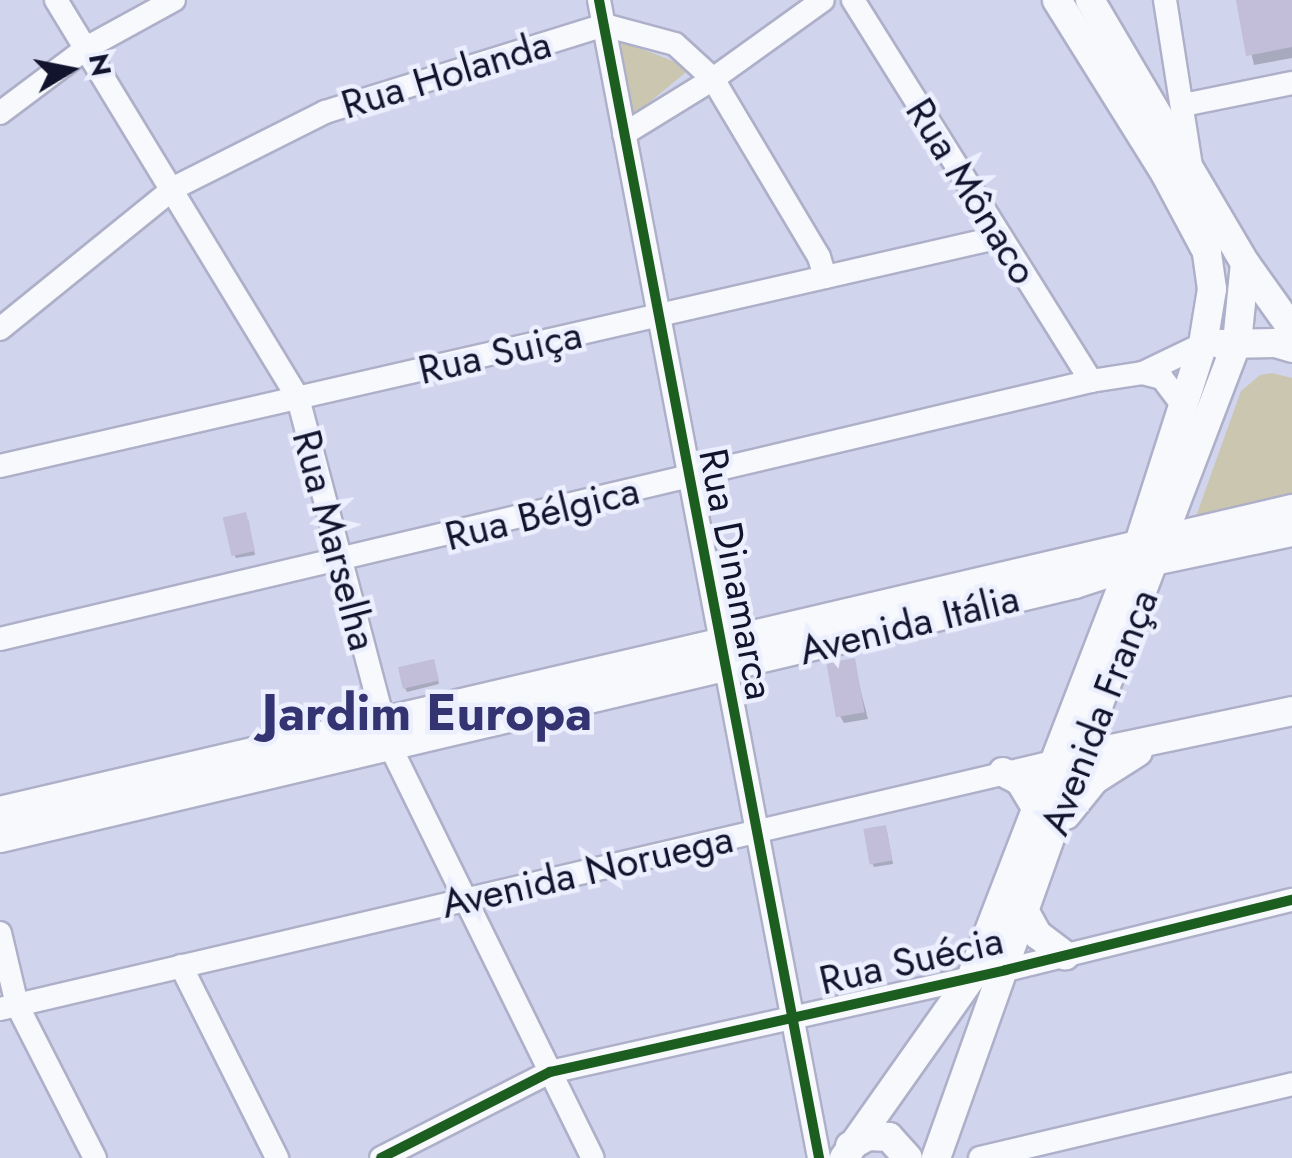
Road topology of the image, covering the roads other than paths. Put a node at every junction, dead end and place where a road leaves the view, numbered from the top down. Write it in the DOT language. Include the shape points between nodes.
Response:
graph roads {
  1 [pos="56,0"];
  2 [pos="174,0"];
  3 [pos="599,0"];
  4 [pos="822,0"];
  5 [pos="853,0"];
  6 [pos="1056,0"];
  7 [pos="1090,0"];
  8 [pos="1165,0"];
  9 [pos="604,25"];
  10 [pos="88,47"];
  11 [pos="713,79"];
  12 [pos="1292,82"];
  13 [pos="1183,105"];
  14 [pos="0,113"];
  15 [pos="624,134"];
  16 [pos="1192,166"];
  17 [pos="174,188"];
  18 [pos="1000,236"];
  19 [pos="1245,262"];
  20 [pos="825,277"];
  21 [pos="658,316"];
  22 [pos="0,329"];
  23 [pos="1292,330"];
  24 [pos="1236,343"];
  25 [pos="1204,344"];
  26 [pos="1292,348"];
  27 [pos="1142,373"];
  28 [pos="1091,381"];
  29 [pos="298,398"];
  30 [pos="1185,410"];
  31 [pos="0,466"];
  32 [pos="688,477"];
  33 [pos="1292,508"];
  34 [pos="1292,532"];
  35 [pos="1147,552"];
  36 [pos="339,562"];
  37 [pos="1075,584"];
  38 [pos="1114,609"];
  39 [pos="0,639"];
  40 [pos="722,656"];
  41 [pos="1292,711"];
  42 [pos="387,734"];
  43 [pos="1162,739"];
  44 [pos="1068,758"];
  45 [pos="1003,772"];
  46 [pos="0,812"];
  47 [pos="1046,821"];
  48 [pos="757,830"];
  49 [pos="0,838"];
  50 [pos="464,900"];
  51 [pos="1292,900"];
  52 [pos="1026,912"];
  53 [pos="0,932"];
  54 [pos="1065,955"];
  55 [pos="181,966"];
  56 [pos="1006,970"];
  57 [pos="971,978"];
  58 [pos="8,1007"];
  59 [pos="794,1016"];
  60 [pos="550,1072"];
  61 [pos="1292,1084"];
  62 [pos="847,1152"];
  63 [pos="95,1158"];
  64 [pos="277,1158"];
  65 [pos="382,1158"];
  66 [pos="594,1158"];
  67 [pos="819,1158"];
  68 [pos="908,1158"];
  69 [pos="936,1158"];
  70 [pos="980,1158"];
  1 -- 10 [label="street, Rua Marselha"];
  2 -- 10 [label="street"];
  3 -- 9 [label="street, Rua Dinamarca"];
  4 -- 11 [label="street"];
  5 -- 18 [label="street, Rua Mônaco"];
  6 -- 25 [label="main road, Avenida França" via="1207,252 1212,289"];
  7 -- 16 [label="main road"];
  8 -- 13 [label="street"];
  9 -- 11 [label="street, Rua Holanda" via="675,44"];
  9 -- 15 [label="street, Rua Dinamarca"];
  9 -- 17 [label="street, Rua Holanda" via="324,112"];
  10 -- 14 [label="street"];
  10 -- 17 [label="street, Rua Marselha"];
  11 -- 15 [label="street"];
  11 -- 20 [label="street, Rua Holanda"];
  12 -- 13 [label="street"];
  13 -- 16 [label="street"];
  15 -- 21 [label="street, Rua Dinamarca"];
  16 -- 19 [label="main road"];
  17 -- 22 [label="street, Rua Holanda"];
  17 -- 29 [label="street, Rua Marselha"];
  18 -- 20 [label="street, Rua Suiça"];
  18 -- 28 [label="street, Rua Mônaco"];
  19 -- 23 [label="main road"];
  19 -- 24 [label="main road, Avenida França"];
  20 -- 21 [label="street, Rua Suiça"];
  21 -- 29 [label="street, Rua Suiça"];
  21 -- 32 [label="street, Rua Dinamarca"];
  24 -- 25 [label="main road"];
  24 -- 26 [label="main road"];
  24 -- 35 [label="main road, Avenida França"];
  25 -- 27 [label="street, Rua Bélgica"];
  25 -- 30 [label="main road, Avenida França"];
  27 -- 28 [label="street, Rua Bélgica"];
  27 -- 30 [label="street" via="1162,378"];
  28 -- 32 [label="street, Rua Bélgica"];
  29 -- 31 [label="street, Rua Suiça"];
  29 -- 36 [label="street, Rua Marselha"];
  30 -- 35 [label="main road, Avenida França"];
  32 -- 36 [label="street, Rua Bélgica"];
  32 -- 40 [label="street, Rua Dinamarca"];
  33 -- 35 [label="main road, Avenida Itália"];
  34 -- 35 [label="main road, Avenida Itália"];
  35 -- 37 [label="main road, Avenida Itália"];
  35 -- 38 [label="main road, Avenida França"];
  35 -- 40 [label="main road, Avenida Itália"];
  35 -- 44 [label="main road, Avenida França"];
  36 -- 39 [label="street, Rua Bélgica"];
  36 -- 42 [label="street, Rua Marselha"];
  37 -- 38 [label="main road"];
  37 -- 40 [label="main road, Avenida Itália"];
  38 -- 44 [label="main road, Avenida França"];
  40 -- 42 [label="main road, Avenida Itália"];
  40 -- 48 [label="street, Rua Dinamarca"];
  41 -- 43 [label="main road, Avenida Noruega"];
  42 -- 46 [label="main road, Avenida Itália"];
  42 -- 49 [label="main road, Avenida Itália"];
  42 -- 50 [label="street, Rua Marselha"];
  43 -- 44 [label="main road, Avenida Noruega"];
  43 -- 47 [label="main road" via="1112,765"];
  44 -- 45 [label="street, Avenida Noruega"];
  44 -- 47 [label="main road, Avenida França"];
  45 -- 47 [label="main road" via="1020,781"];
  45 -- 48 [label="street, Avenida Noruega"];
  47 -- 52 [label="main road, Avenida França"];
  47 -- 57 [label="main road, Avenida França"];
  48 -- 50 [label="street, Avenida Noruega"];
  48 -- 59 [label="street, Rua Dinamarca"];
  50 -- 55 [label="street, Avenida Noruega"];
  50 -- 60 [label="street, Rua Marselha"];
  51 -- 54 [label="street, Rua Suécia"];
  52 -- 54 [label="main road" via="1038,936"];
  52 -- 56 [label="main road, Avenida França"];
  53 -- 58 [label="street"];
  54 -- 56 [label="street, Rua Suécia"];
  55 -- 58 [label="street, Avenida Noruega"];
  55 -- 64 [label="street"];
  56 -- 57 [label="street, Rua Suécia"];
  56 -- 69 [label="main road, Avenida França"];
  57 -- 59 [label="street, Rua Suécia"];
  57 -- 62 [label="main road, Avenida França"];
  58 -- 63 [label="street"];
  59 -- 60 [label="street, Rua Suécia"];
  59 -- 67 [label="street, Rua Dinamarca"];
  60 -- 65 [label="street, Rua Suécia"];
  60 -- 66 [label="street, Rua Marselha"];
  61 -- 70 [label="street"];
  62 -- 68 [label="main road" via="868,1136 889,1137"];
}
